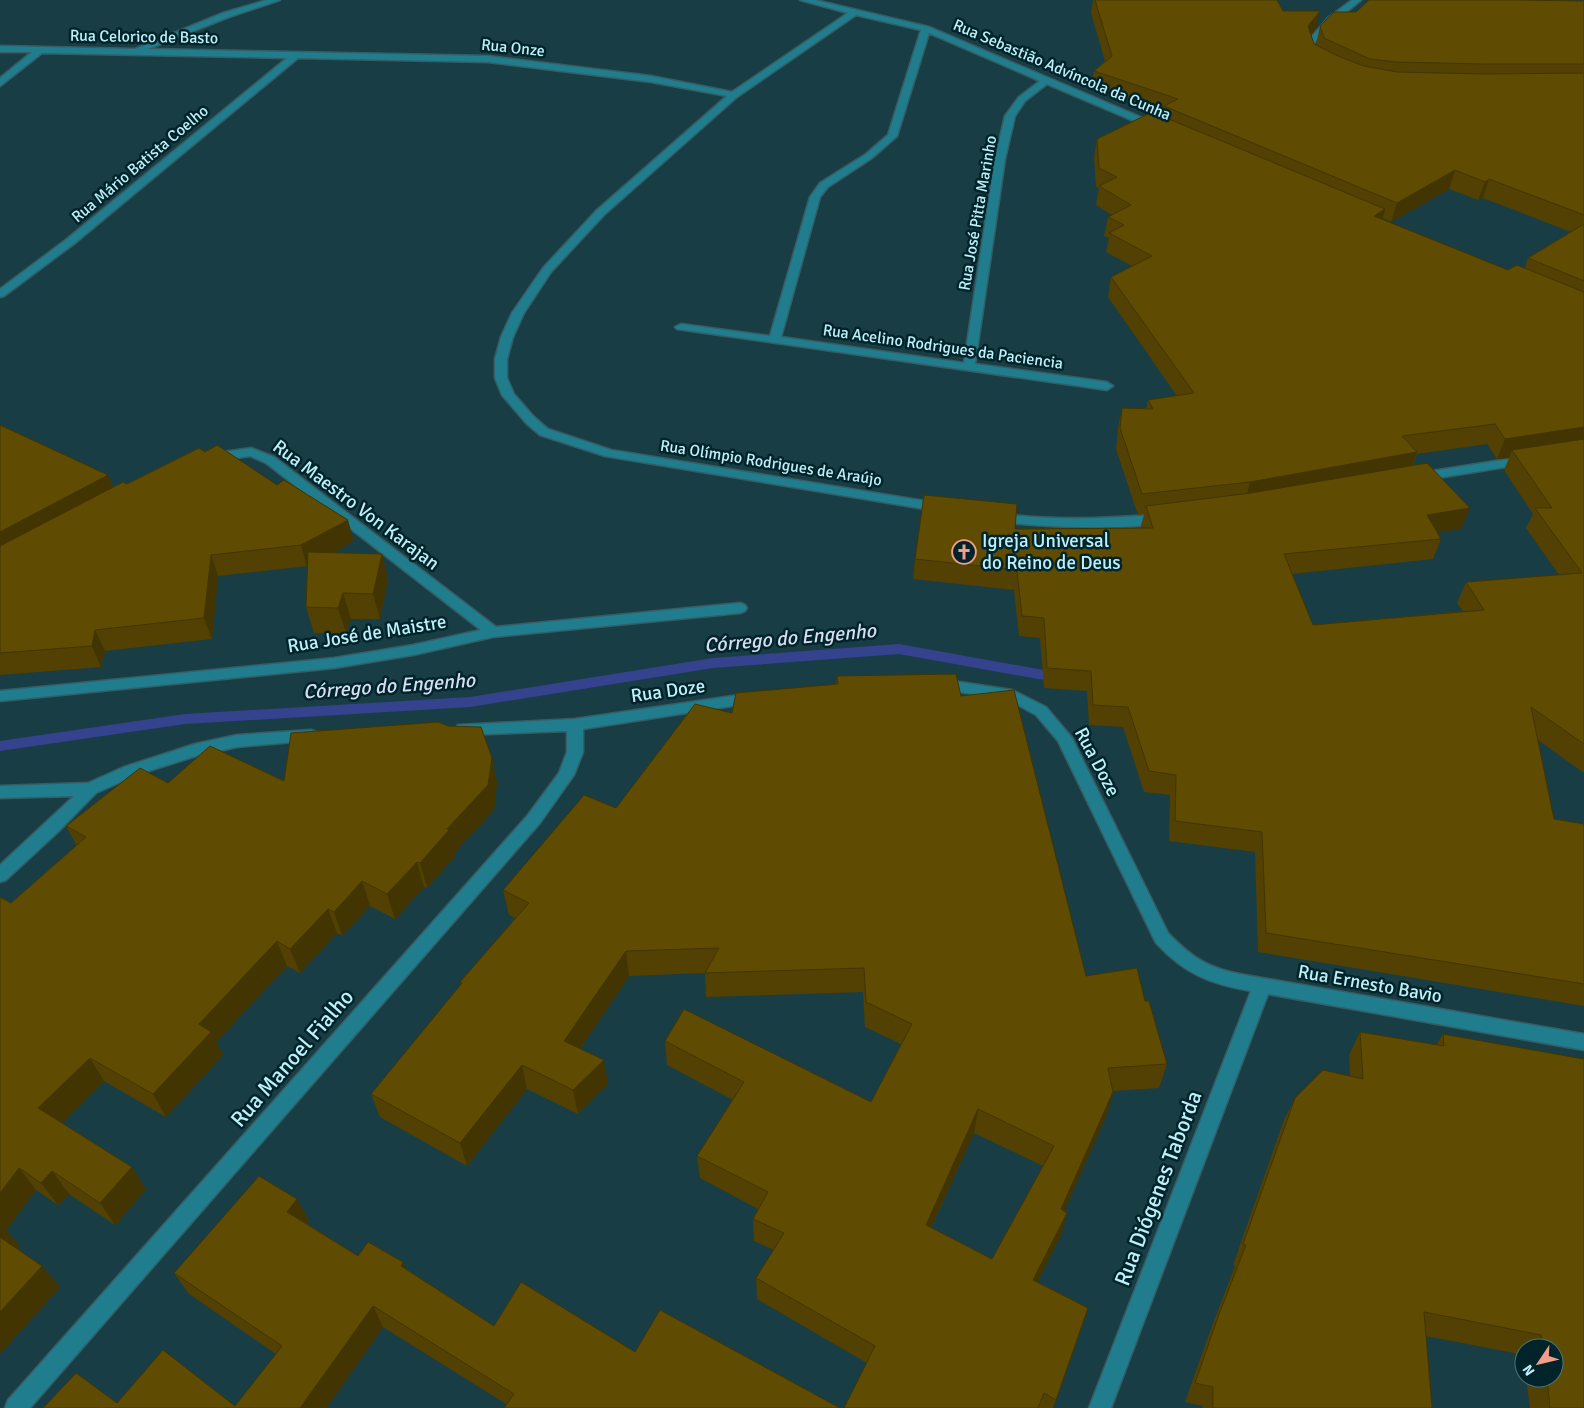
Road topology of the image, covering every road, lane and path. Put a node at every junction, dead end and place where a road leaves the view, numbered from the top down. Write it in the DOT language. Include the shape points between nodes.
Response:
graph roads {
  1 [pos="276,0"];
  2 [pos="804,0"];
  3 [pos="1357,0"];
  4 [pos="855,12"];
  5 [pos="926,29"];
  6 [pos="0,49"];
  7 [pos="39,51"];
  8 [pos="134,52"];
  9 [pos="292,54"];
  10 [pos="1322,62"];
  11 [pos="1048,80"];
  12 [pos="0,83"];
  13 [pos="734,96"];
  14 [pos="1166,131"];
  15 [pos="0,294"];
  16 [pos="681,327"];
  17 [pos="774,340"];
  18 [pos="969,367"];
  19 [pos="1107,386"];
  20 [pos="1534,458"];
  21 [pos="197,462"];
  22 [pos="1402,480"];
  23 [pos="952,510"];
  24 [pos="981,514"];
  25 [pos="1172,516"];
  26 [pos="740,608"];
  27 [pos="493,632"];
  28 [pos="923,682"];
  29 [pos="0,696"];
  30 [pos="768,696"];
  31 [pos="575,725"];
  32 [pos="449,730"];
  33 [pos="324,735"];
  34 [pos="90,789"];
  35 [pos="0,792"];
  36 [pos="0,875"];
  37 [pos="1162,938"];
  38 [pos="1262,986"];
  39 [pos="1584,1042"];
  40 [pos="16,1408"];
  41 [pos="1100,1408"];
  1 -- 8 [label="street" via="226,15"];
  2 -- 4 [label="street, Rua Sebastião Advíncola da Cunha"];
  3 -- 10 [label="street" via="1331,20 1310,43 1314,58"];
  4 -- 5 [label="street, Rua Sebastião Advíncola da Cunha"];
  4 -- 13 [label="street, Rua Olímpio Rodrigues de Araújo"];
  5 -- 11 [label="street, Rua Sebastião Advíncola da Cunha"];
  5 -- 17 [label="street" via="892,136 824,185 815,197"];
  6 -- 7 [label="street, Rua Celorico de Basto"];
  7 -- 8 [label="street, Rua Celorico de Basto"];
  7 -- 12 [label="street"];
  8 -- 9 [label="street, Rua Celorico de Basto"];
  9 -- 13 [label="street, Rua Onze" via="488,59 651,79"];
  9 -- 15 [label="street, Rua Mário Batista Coelho" via="71,241"];
  11 -- 14 [label="street, Rua Sebastião Advíncola da Cunha"];
  11 -- 18 [label="street, Rua José Pitta Marinho" via="1022,99 1010,116 1000,159"];
  13 -- 23 [label="street, Rua Olímpio Rodrigues de Araújo" via="600,213 547,270 518,313 500,359 501,378 508,395 544,432 609,453"];
  16 -- 17 [label="street, Rua Acelino Rodrigues da Paciencia"];
  17 -- 18 [label="street, Rua Acelino Rodrigues da Paciencia"];
  18 -- 19 [label="street, Rua Acelino Rodrigues da Paciencia"];
  20 -- 22 [label="street"];
  21 -- 27 [label="street, Rua Maestro Von Karajan" via="240,452 258,454 270,460"];
  24 -- 25 [label="street" via="1045,524 1088,524"];
  26 -- 27 [label="street, Rua José de Maistre"];
  27 -- 29 [label="street, Rua José de Maistre" via="334,663"];
  28 -- 37 [label="street, Rua Doze" via="1012,695 1042,711 1064,738"];
  30 -- 31 [label="street, Rua Doze"];
  31 -- 32 [label="street, Rua Doze"];
  31 -- 40 [label="street, Rua Manoel Fialho" via="575,752 566,775 534,819"];
  33 -- 34 [label="street" via="237,741 195,750 165,758"];
  34 -- 35 [label="street"];
  34 -- 36 [label="street"];
  37 -- 38 [label="street, Rua Ernesto Bavio" via="1194,968 1218,978"];
  38 -- 39 [label="street, Rua Ernesto Bavio"];
  38 -- 41 [label="street, Rua Diógenes Taborda"];
}
